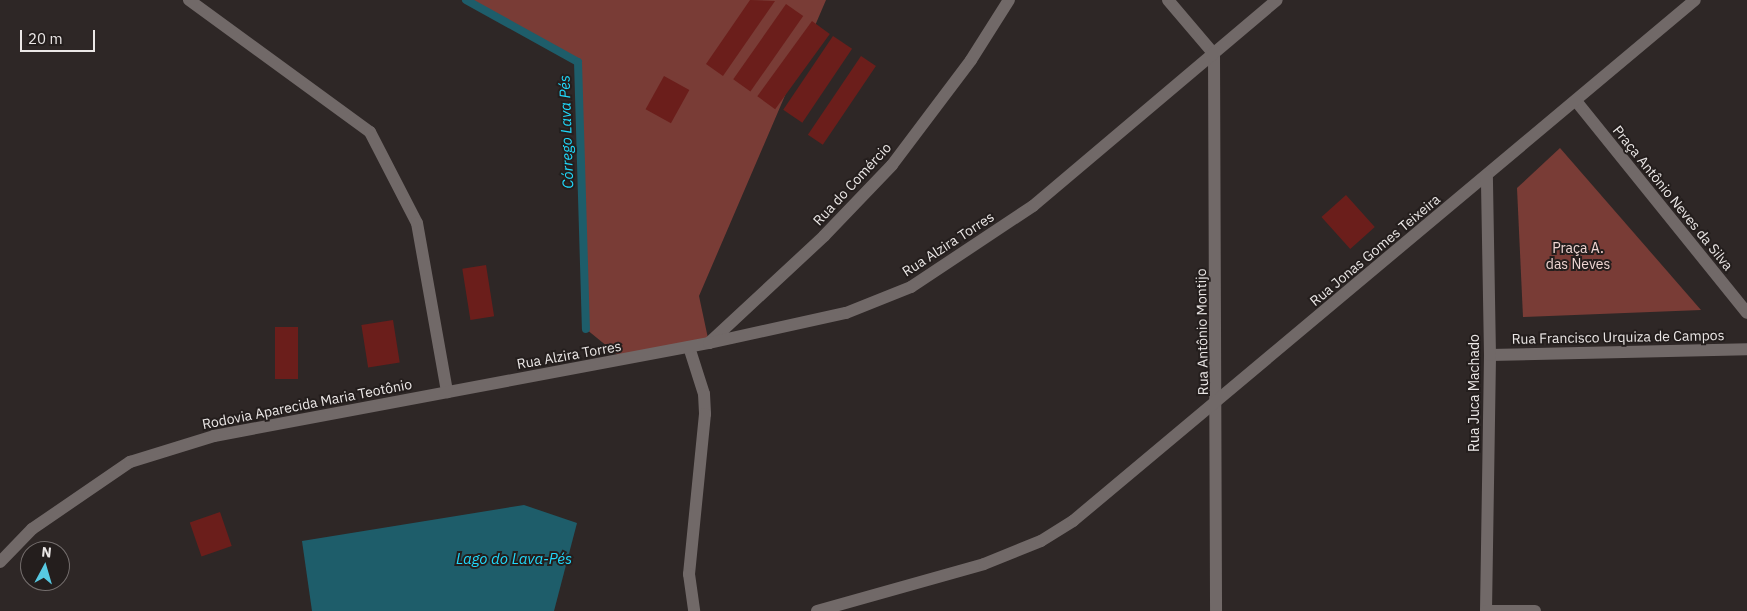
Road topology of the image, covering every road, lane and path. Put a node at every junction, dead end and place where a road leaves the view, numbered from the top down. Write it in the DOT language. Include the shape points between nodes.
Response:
graph roads {
  1 [pos="189,0"];
  2 [pos="1009,0"];
  3 [pos="1168,0"];
  4 [pos="1277,0"];
  5 [pos="1695,0"];
  6 [pos="1214,54"];
  7 [pos="1576,101"];
  8 [pos="1487,176"];
  9 [pos="1747,313"];
  10 [pos="709,343"];
  11 [pos="689,347"];
  12 [pos="1747,349"];
  13 [pos="1490,354"];
  14 [pos="447,392"];
  15 [pos="1218,402"];
  16 [pos="0,562"];
  17 [pos="694,611"];
  18 [pos="816,611"];
  19 [pos="1216,611"];
  20 [pos="1486,611"];
  21 [pos="1535,611"];
  1 -- 14 [label="street" via="370,132 416,223"];
  2 -- 10 [label="street, Rua do Comércio" via="970,60 892,165 824,236"];
  3 -- 6 [label="street"];
  4 -- 6 [label="street, Rua Alzira Torres"];
  5 -- 7 [label="street, Rua Jonas Gomes Teixeira"];
  6 -- 10 [label="street, Rua Alzira Torres" via="1034,206 911,287 846,313"];
  6 -- 15 [label="street, Rua Antônio Montijo"];
  7 -- 8 [label="street, Rua Jonas Gomes Teixeira"];
  7 -- 9 [label="street, Praça Antônio Neves da Silva"];
  8 -- 13 [label="street, Rua Juca Machado"];
  8 -- 15 [label="street, Rua Jonas Gomes Teixeira"];
  10 -- 11 [label="street, Rua Alzira Torres"];
  11 -- 14 [label="street, Rua Alzira Torres"];
  11 -- 17 [label="street" via="704,394 705,414 689,574"];
  12 -- 13 [label="street, Rua Francisco Urquiza de Campos"];
  13 -- 20 [label="street, Rua Juca Machado"];
  14 -- 16 [label="street, Rodovia Aparecida Maria Teotônio" via="214,436 130,462 32,528"];
  15 -- 18 [label="street, Rua Jonas Gomes Teixeira" via="1073,521 1041,541 984,564"];
  15 -- 19 [label="street, Rua Antônio Montijo"];
  20 -- 21 [label="street"];
}
